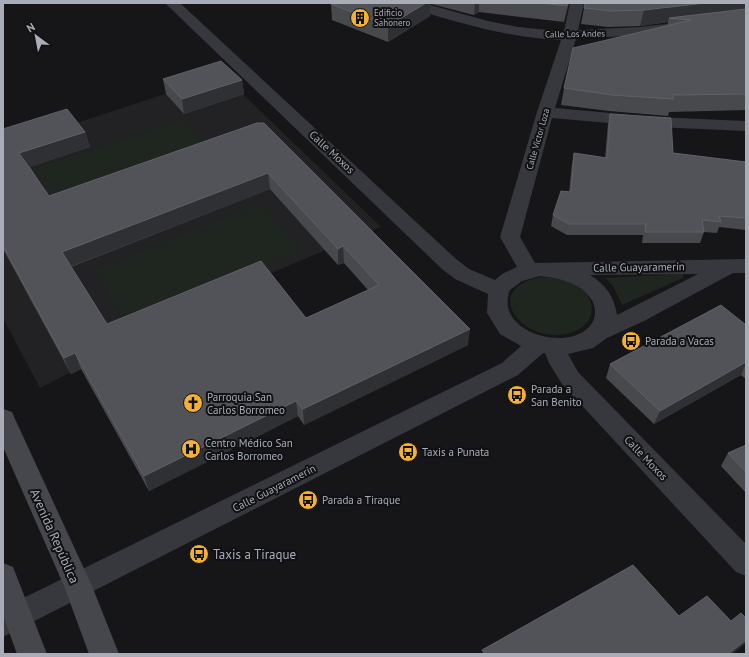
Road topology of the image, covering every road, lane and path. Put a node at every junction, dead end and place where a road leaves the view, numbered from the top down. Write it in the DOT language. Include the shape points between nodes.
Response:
graph roads {
  1 [pos="172,3"];
  2 [pos="407,3"];
  3 [pos="577,3"];
  4 [pos="746,19"];
  5 [pos="570,35"];
  6 [pos="545,112"];
  7 [pos="746,126"];
  8 [pos="737,266"];
  9 [pos="540,270"];
  10 [pos="499,290"];
  11 [pos="597,333"];
  12 [pos="546,346"];
  13 [pos="3,419"];
  14 [pos="746,563"];
  15 [pos="3,576"];
  16 [pos="78,586"];
  17 [pos="11,619"];
  18 [pos="32,654"];
  19 [pos="104,654"];
  1 -- 10 [label="street, Calle Moxos" via="449,264 468,277"];
  2 -- 5 [label="street, Calle Los Andes" via="495,27 533,34"];
  3 -- 5 [label="street, Calle Víctor Loza"];
  4 -- 5 [label="street, Calle Los Andes"];
  5 -- 6 [label="street, Calle Víctor Loza"];
  6 -- 7 [label="street" via="655,122"];
  6 -- 9 [label="street, Calle Víctor Loza" via="510,237 517,252"];
  8 -- 9 [label="street, Calle Guayaramerín" via="574,267"];
  8 -- 11 [label="street, Calle Guayaramerín"];
  9 -- 10 [label="street" via="511,278"];
  9 -- 11 [label="street" via="565,272 579,278 597,292 604,303 606,316"];
  10 -- 12 [label="street" via="495,302 501,320 519,336"];
  11 -- 12 [label="street" via="583,342 566,347"];
  12 -- 14 [label="street, Calle Moxos" via="570,378"];
  12 -- 16 [label="street, Calle Guayaramerín" via="510,370"];
  13 -- 16 [label="main road, Avenida República"];
  15 -- 17 [label="main road"];
  16 -- 17 [label="street, Calle Guayaramerín"];
  16 -- 19 [label="main road, Avenida República"];
  17 -- 18 [label="main road"];
}
